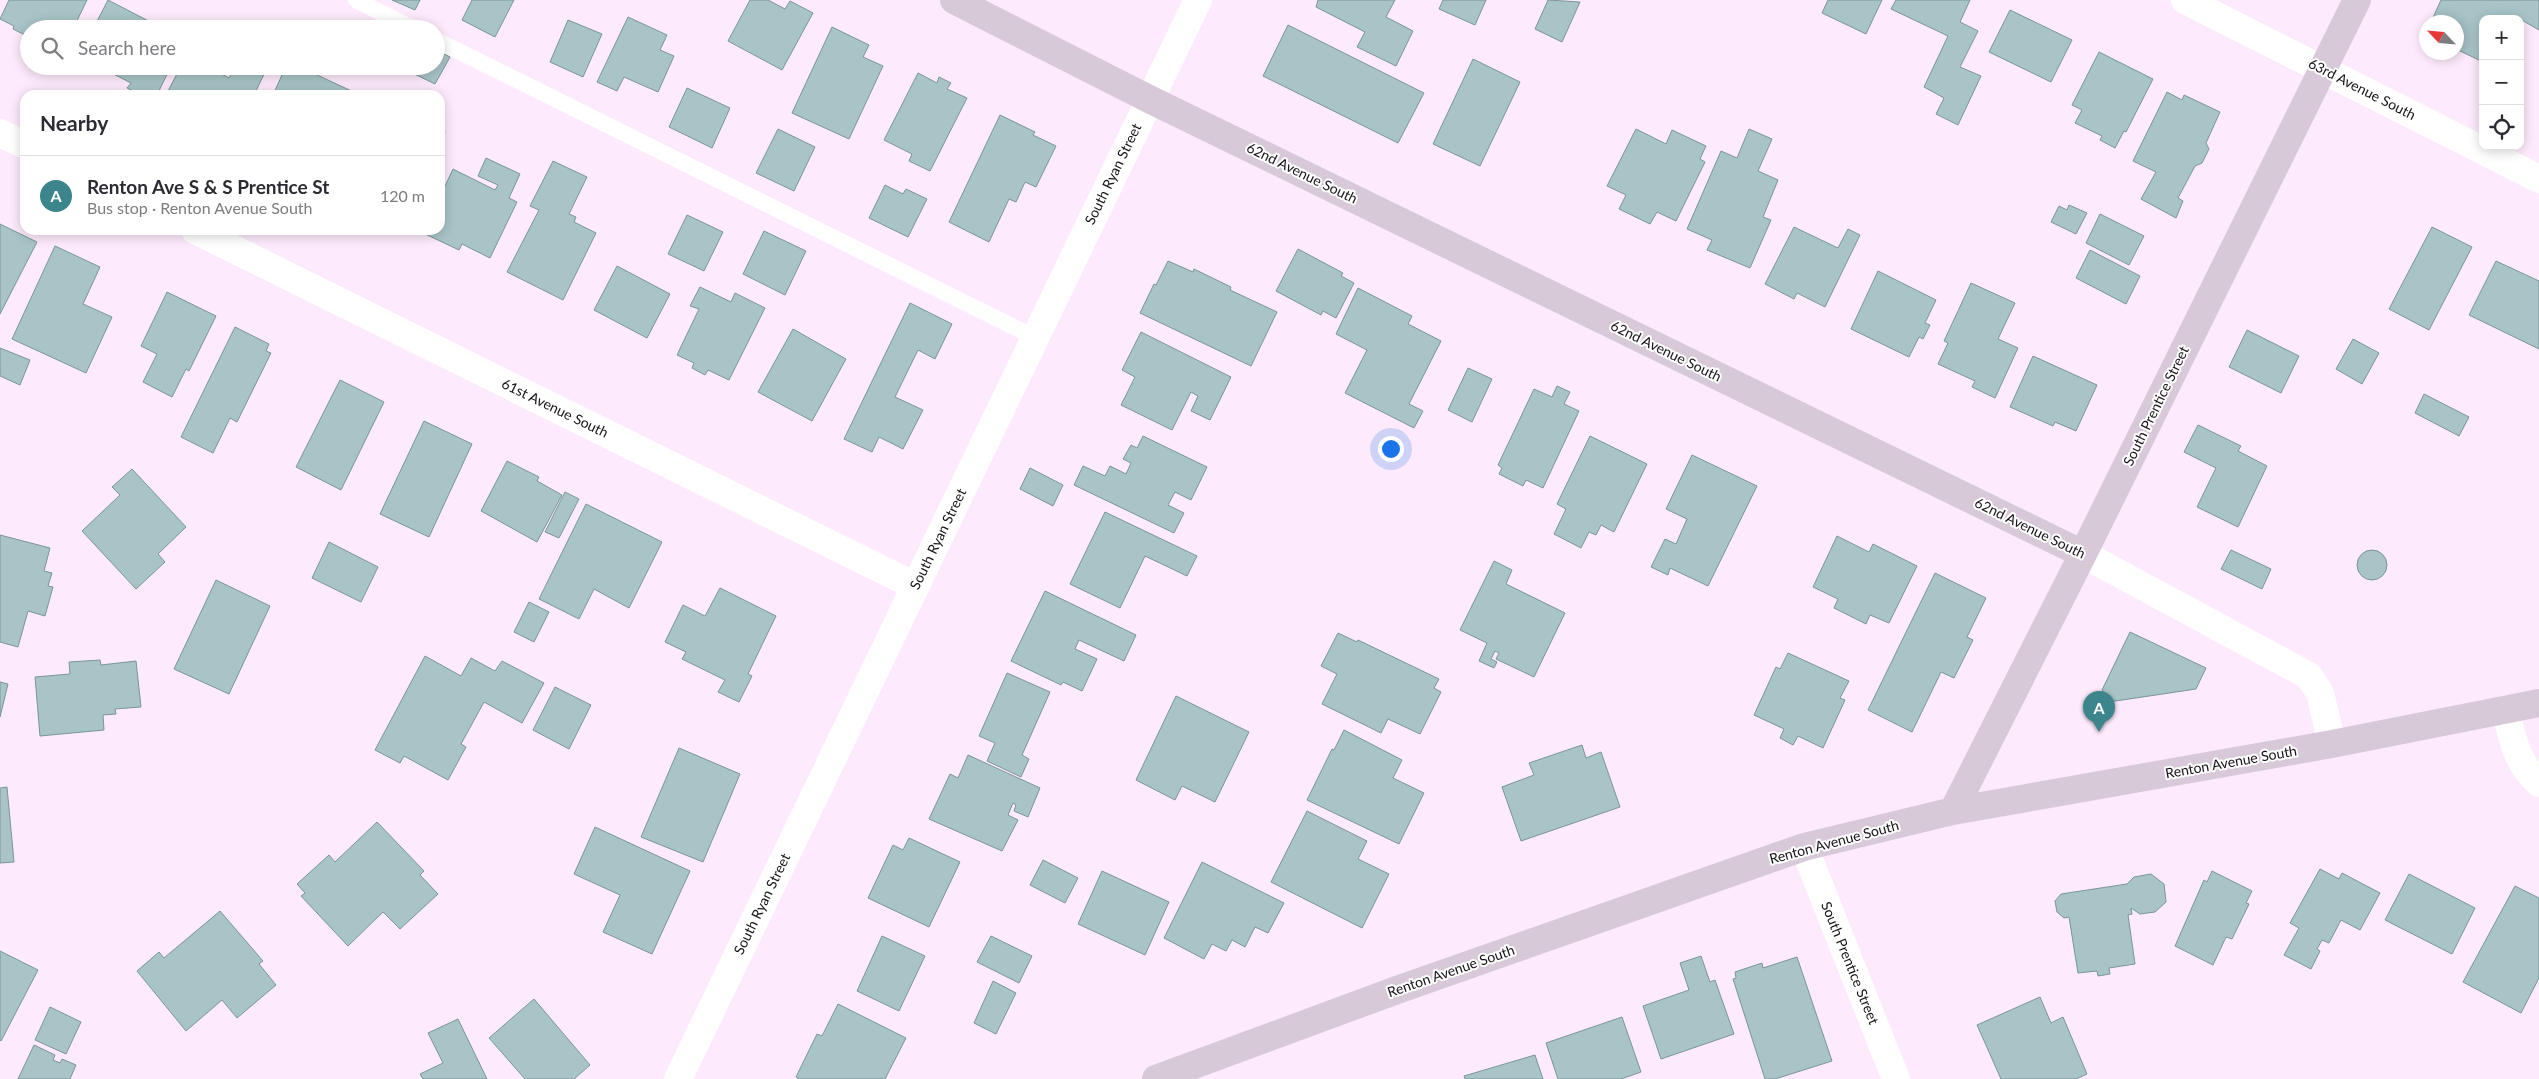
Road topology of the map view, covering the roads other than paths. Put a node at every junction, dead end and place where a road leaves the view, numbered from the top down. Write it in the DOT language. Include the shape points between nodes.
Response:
graph roads {
  1 [pos="356,0"];
  2 [pos="954,0"];
  3 [pos="1198,0"];
  4 [pos="2185,0"];
  5 [pos="2357,0"];
  6 [pos="396,20"];
  7 [pos="445,44"];
  8 [pos="2323,69"];
  9 [pos="1149,99"];
  10 [pos="0,133"];
  11 [pos="20,143"];
  12 [pos="2539,179"];
  13 [pos="205,235"];
  14 [pos="1034,338"];
  15 [pos="2083,554"];
  16 [pos="915,586"];
  17 [pos="2539,703"];
  18 [pos="2506,709"];
  19 [pos="2332,744"];
  20 [pos="2539,783"];
  21 [pos="1953,811"];
  22 [pos="1804,847"];
  23 [pos="678,1079"];
  24 [pos="1156,1079"];
  25 [pos="1896,1079"];
  1 -- 6 [label="lane"];
  2 -- 9 [label="street, 62nd Avenue South"];
  3 -- 9 [label="street, South Ryan Street"];
  4 -- 8 [label="street, 63rd Avenue South"];
  5 -- 8 [label="street, South Prentice Street"];
  7 -- 14 [label="lane"];
  8 -- 12 [label="street, 63rd Avenue South"];
  8 -- 15 [label="street, South Prentice Street"];
  9 -- 14 [label="street, South Ryan Street"];
  9 -- 15 [label="street, 62nd Avenue South"];
  10 -- 11 [label="street"];
  13 -- 16 [label="street, 61st Avenue South"];
  14 -- 16 [label="street, South Ryan Street"];
  15 -- 19 [label="street, 62nd Avenue South" via="2309,676 2320,693"];
  15 -- 21 [label="street, South Prentice Street"];
  16 -- 23 [label="street, South Ryan Street"];
  17 -- 18 [label="street, Renton Avenue South"];
  18 -- 19 [label="street, Renton Avenue South"];
  18 -- 20 [label="street" via="2512,744 2519,761"];
  19 -- 21 [label="street, Renton Avenue South"];
  21 -- 22 [label="street, Renton Avenue South"];
  22 -- 24 [label="street, Renton Avenue South" via="1397,990"];
  22 -- 25 [label="street, South Prentice Street"];
}
